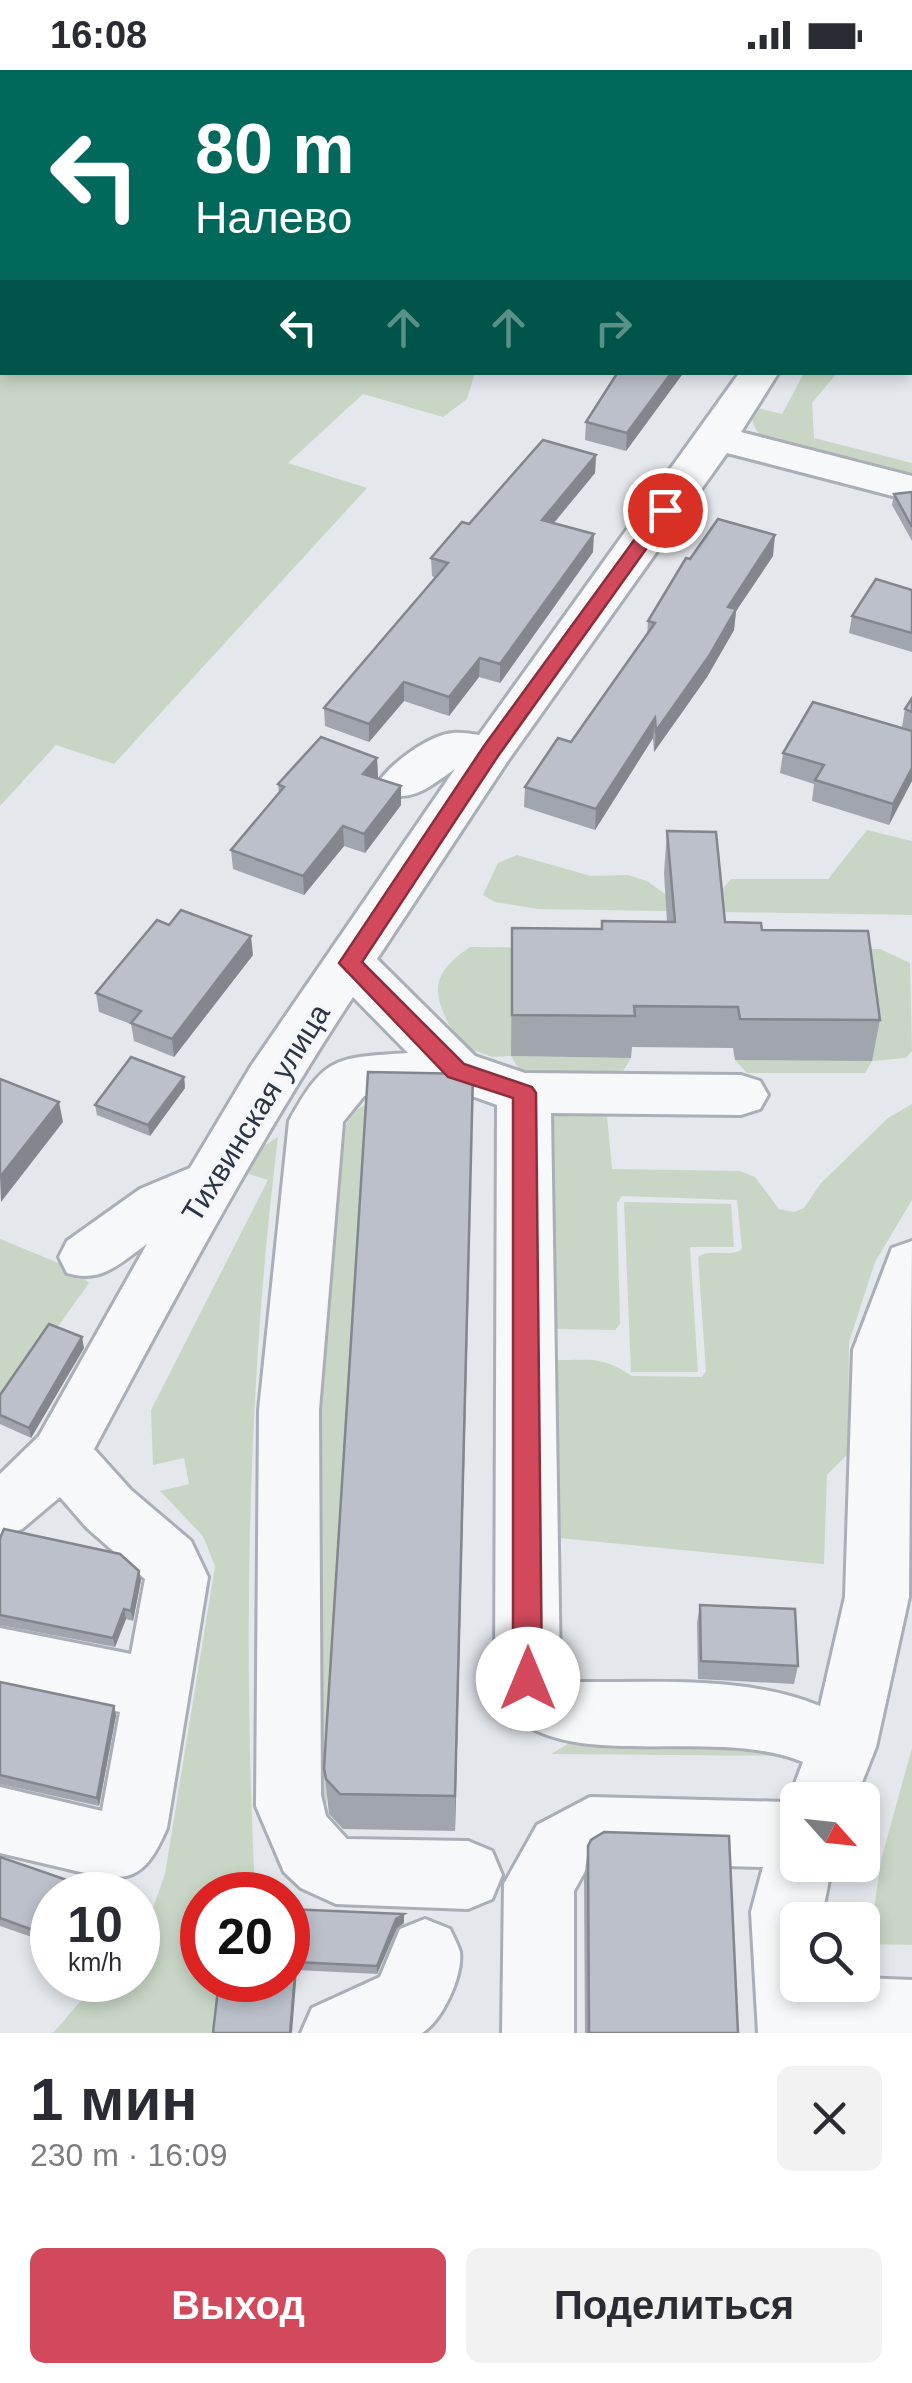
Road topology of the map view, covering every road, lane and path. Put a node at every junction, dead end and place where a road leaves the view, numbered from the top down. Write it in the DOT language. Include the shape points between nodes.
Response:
graph roads {
  1 [pos="758,375"];
  2 [pos="717,438"];
  3 [pos="912,489"];
  4 [pos="491,751"];
  5 [pos="402,783"];
  6 [pos="350,963"];
  7 [pos="456,1070"];
  8 [pos="350,1078"];
  9 [pos="270,1080"];
  10 [pos="524,1093"];
  11 [pos="740,1095"];
  12 [pos="209,1183"];
  13 [pos="87,1257"];
  14 [pos="912,1264"];
  15 [pos="60,1454"];
  16 [pos="0,1510"];
  17 [pos="0,1658"];
  18 [pos="159,1690"];
  19 [pos="832,1774"];
  20 [pos="0,1820"];
  21 [pos="780,1835"];
  22 [pos="468,1875"];
  23 [pos="794,1882"];
  24 [pos="425,1954"];
  25 [pos="912,2016"];
  26 [pos="793,2022"];
  27 [pos="337,2033"];
  28 [pos="538,2033"];
  1 -- 2 [label="lane, Тихвинская улица"];
  2 -- 3 [label="lane"];
  2 -- 4 [label="lane, Тихвинская улица"];
  4 -- 5 [label="lane" via="453,748"];
  4 -- 6 [label="lane, Тихвинская улица"];
  6 -- 7 [label="lane"];
  6 -- 9 [label="lane, Тихвинская улица"];
  7 -- 8 [label="lane"];
  7 -- 10 [label="lane"];
  8 -- 9 [label="lane"];
  8 -- 22 [label="lane" via="316,1121 289,1410 292,1825 309,1850 336,1870"];
  9 -- 12 [label="lane, Тихвинская улица"];
  10 -- 11 [label="lane"];
  10 -- 19 [label="lane" via="528,1679 544,1700 566,1712 783,1722"];
  12 -- 13 [label="lane" via="160,1204"];
  12 -- 15 [label="lane, Тихвинская улица"];
  14 -- 19 [label="lane" via="882,1350 860,1514 877,1597"];
  15 -- 16 [label="lane, Тихвинская улица"];
  15 -- 18 [label="lane" via="109,1509 169,1560 176,1577"];
  17 -- 18 [label="lane"];
  18 -- 20 [label="lane" via="133,1828 116,1846"];
  21 -- 28 [label="lane" via="590,1830 560,1848 539,1884"];
  23 -- 26 [label="lane" via="786,1912"];
  24 -- 27 [label="lane" via="420,1985 408,2004"];
  25 -- 26 [label="lane"];
}
